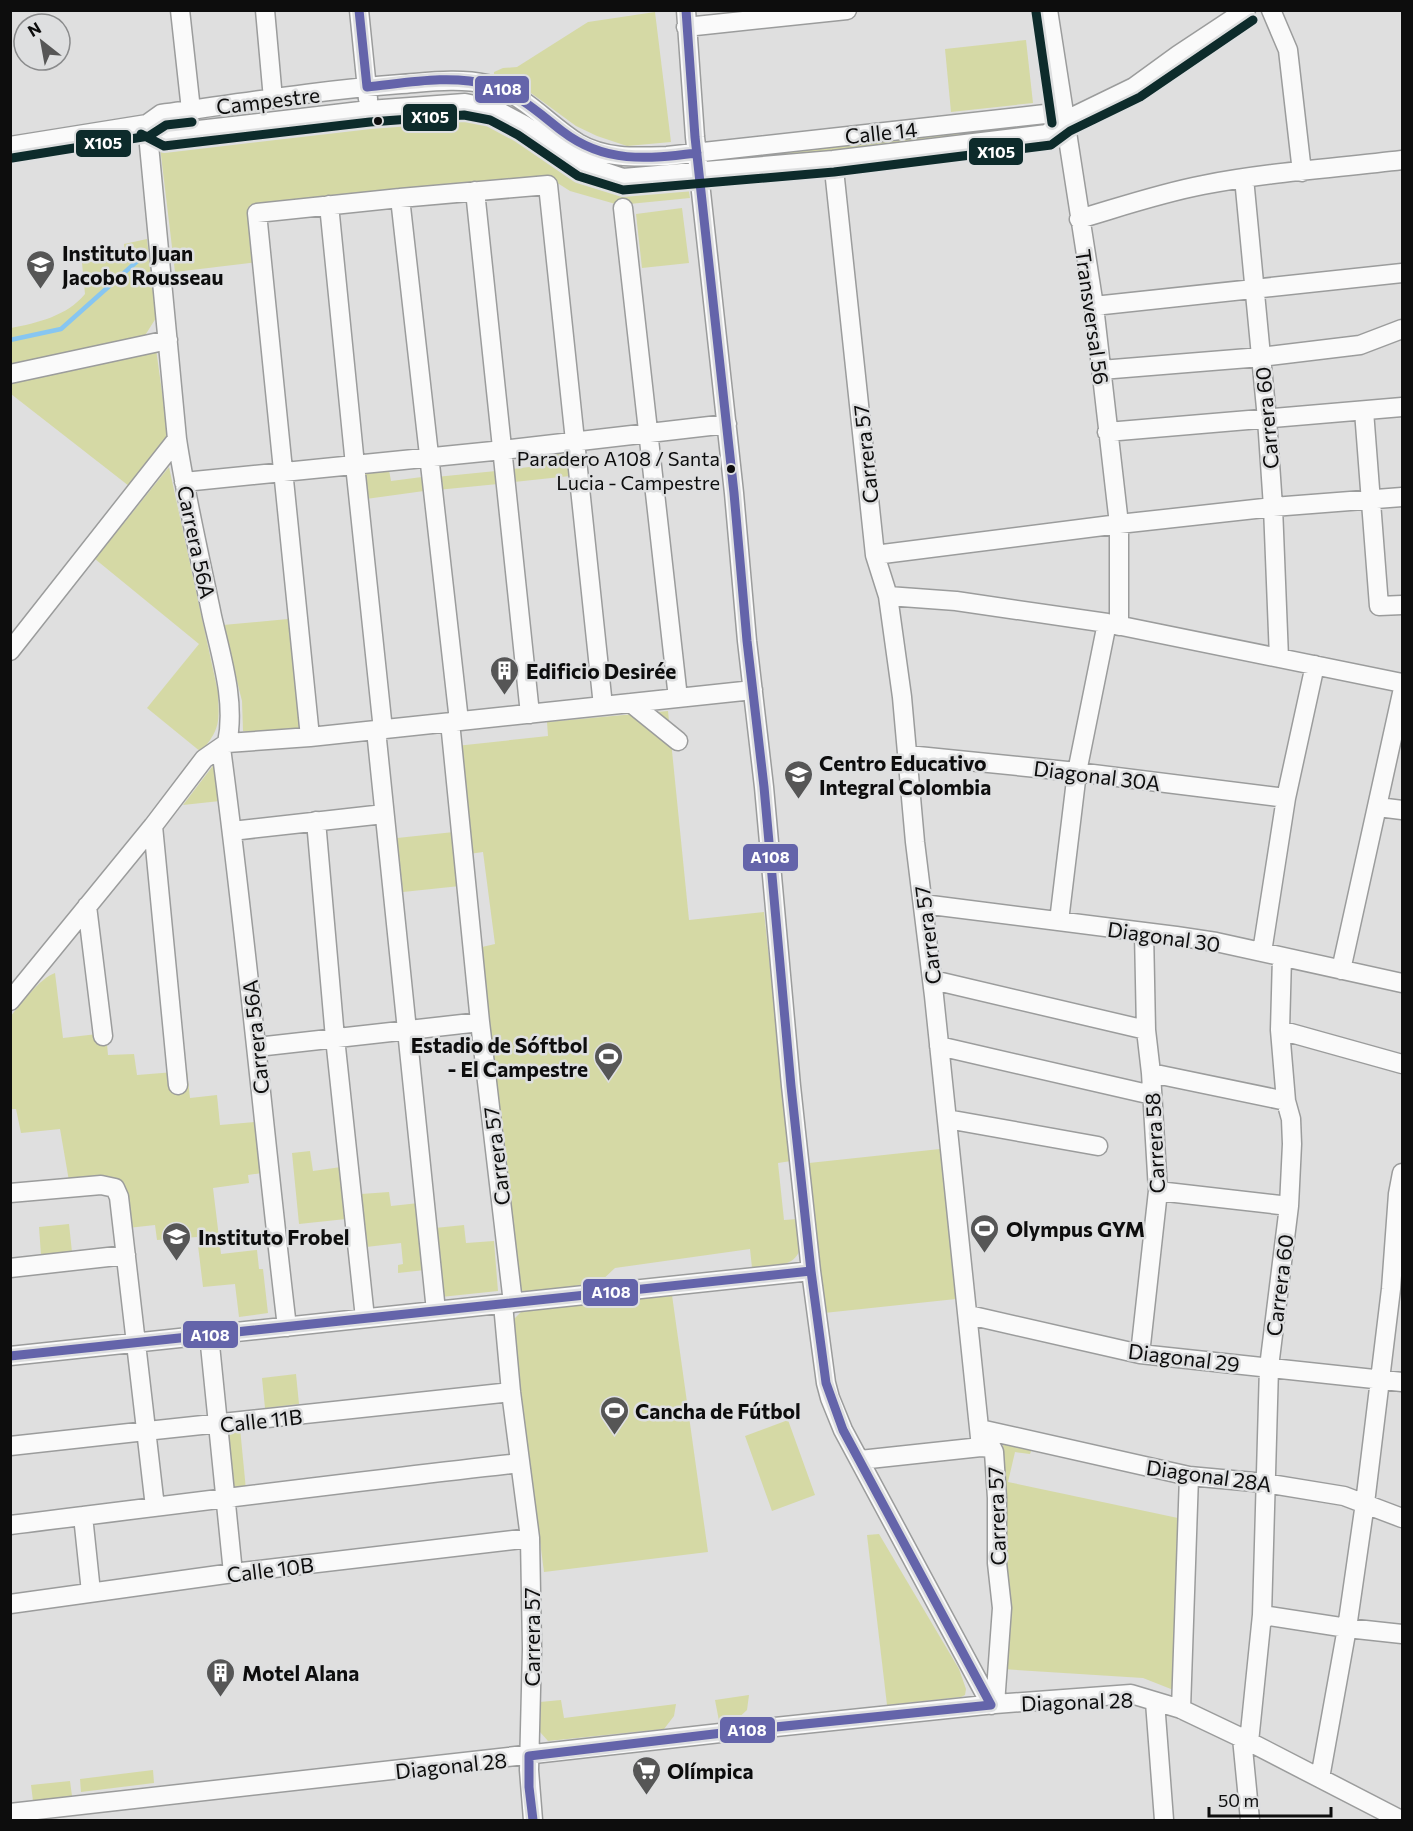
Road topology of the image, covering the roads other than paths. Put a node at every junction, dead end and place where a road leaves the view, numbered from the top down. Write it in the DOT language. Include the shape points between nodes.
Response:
graph roads {
  1 [pos="180,10"];
  2 [pos="265,10"];
  3 [pos="358,10"];
  4 [pos="847,10"];
  5 [pos="1048,10"];
  6 [pos="1246,10"];
  7 [pos="1271,10"];
  8 [pos="686,19"];
  9 [pos="367,87"];
  10 [pos="273,99"];
  11 [pos="534,108"];
  12 [pos="191,110"];
  13 [pos="369,110"];
  14 [pos="1064,121"];
  15 [pos="147,124"];
  16 [pos="524,125"];
  17 [pos="10,146"];
  18 [pos="697,153"];
  19 [pos="833,160"];
  20 [pos="1402,160"];
  21 [pos="699,172"];
  22 [pos="1302,172"];
  23 [pos="1244,178"];
  24 [pos="476,191"];
  25 [pos="400,198"];
  26 [pos="330,205"];
  27 [pos="623,208"];
  28 [pos="1079,219"];
  29 [pos="1402,273"];
  30 [pos="1255,288"];
  31 [pos="1094,306"];
  32 [pos="1402,329"];
  33 [pos="168,340"];
  34 [pos="1261,357"];
  35 [pos="1101,370"];
  36 [pos="10,374"];
  37 [pos="1402,407"];
  38 [pos="1364,411"];
  39 [pos="1268,418"];
  40 [pos="727,424"];
  41 [pos="1107,432"];
  42 [pos="649,434"];
  43 [pos="177,439"];
  44 [pos="574,442"];
  45 [pos="503,450"];
  46 [pos="429,457"];
  47 [pos="355,465"];
  48 [pos="282,471"];
  49 [pos="184,482"];
  50 [pos="1402,496"];
  51 [pos="1372,499"];
  52 [pos="1273,507"];
  53 [pos="1119,524"];
  54 [pos="874,555"];
  55 [pos="888,596"];
  56 [pos="1402,605"];
  57 [pos="1113,624"];
  58 [pos="10,651"];
  59 [pos="1279,658"];
  60 [pos="1315,665"];
  61 [pos="1402,683"];
  62 [pos="753,690"];
  63 [pos="1402,693"];
  64 [pos="678,698"];
  65 [pos="632,703"];
  66 [pos="603,706"];
  67 [pos="530,714"];
  68 [pos="454,722"];
  69 [pos="380,730"];
  70 [pos="310,737"];
  71 [pos="678,741"];
  72 [pos="224,746"];
  73 [pos="908,754"];
  74 [pos="1077,772"];
  75 [pos="1286,798"];
  76 [pos="1378,807"];
  77 [pos="1402,810"];
  78 [pos="384,814"];
  79 [pos="316,821"];
  80 [pos="153,826"];
  81 [pos="232,831"];
  82 [pos="923,904"];
  83 [pos="87,906"];
  84 [pos="1059,921"];
  85 [pos="1144,932"];
  86 [pos="1262,952"];
  87 [pos="1282,957"];
  88 [pos="1341,970"];
  89 [pos="933,980"];
  90 [pos="1402,983"];
  91 [pos="10,1001"];
  92 [pos="480,1022"];
  93 [pos="406,1030"];
  94 [pos="1146,1030"];
  95 [pos="1280,1030"];
  96 [pos="103,1036"];
  97 [pos="335,1038"];
  98 [pos="939,1046"];
  99 [pos="257,1047"];
  100 [pos="1402,1064"];
  101 [pos="1151,1073"];
  102 [pos="178,1085"];
  103 [pos="1152,1095"];
  104 [pos="1286,1101"];
  105 [pos="947,1119"];
  106 [pos="1098,1146"];
  107 [pos="1402,1173"];
  108 [pos="1158,1191"];
  109 [pos="10,1193"];
  110 [pos="1289,1206"];
  111 [pos="126,1255"];
  112 [pos="10,1268"];
  113 [pos="811,1271"];
  114 [pos="1397,1290"];
  115 [pos="508,1303"];
  116 [pos="436,1311"];
  117 [pos="969,1315"];
  118 [pos="364,1318"];
  119 [pos="287,1327"];
  120 [pos="209,1335"];
  121 [pos="137,1342"];
  122 [pos="1140,1354"];
  123 [pos="10,1356"];
  124 [pos="1269,1367"];
  125 [pos="1381,1379"];
  126 [pos="1402,1382"];
  127 [pos="512,1392"];
  128 [pos="219,1425"];
  129 [pos="147,1431"];
  130 [pos="981,1438"];
  131 [pos="10,1446"];
  132 [pos="860,1460"];
  133 [pos="520,1463"];
  134 [pos="1189,1476"];
  135 [pos="1265,1483"];
  136 [pos="225,1500"];
  137 [pos="1365,1503"];
  138 [pos="155,1507"];
  139 [pos="82,1516"];
  140 [pos="1402,1518"];
  141 [pos="10,1525"];
  142 [pos="530,1538"];
  143 [pos="233,1573"];
  144 [pos="92,1592"];
  145 [pos="10,1604"];
  146 [pos="1262,1615"];
  147 [pos="1347,1628"];
  148 [pos="1402,1634"];
  149 [pos="1155,1702"];
  150 [pos="993,1705"];
  151 [pos="1181,1709"];
  152 [pos="1246,1740"];
  153 [pos="529,1756"];
  154 [pos="1320,1778"];
  155 [pos="10,1813"];
  156 [pos="533,1821"];
  157 [pos="1164,1821"];
  158 [pos="1250,1821"];
  159 [pos="1401,1821"];
  1 -- 12 [label="street"];
  2 -- 10 [label="street"];
  3 -- 9 [label="street"];
  4 -- 8 [label="street"];
  5 -- 14 [label="street, Transversal 56"];
  6 -- 14 [label="street, Calle 14" via="1134,87"];
  7 -- 22 [label="street" via="1288,50"];
  8 -- 18 [label="street"];
  9 -- 10 [label="street, Campestre"];
  9 -- 11 [label="street, Campestre" via="441,81 488,84"];
  9 -- 13 [label="street"];
  10 -- 12 [label="street, Campestre"];
  11 -- 16 [label="street"];
  11 -- 18 [label="street, Campestre" via="579,143 618,157"];
  12 -- 15 [label="street, Campestre" via="161,114"];
  13 -- 15 [label="street, Campestre" via="164,134"];
  13 -- 16 [label="street, Campestre" via="465,103 494,109"];
  14 -- 18 [label="street, Calle 14" via="1045,114"];
  14 -- 19 [label="street, Calle 14" via="1047,134"];
  14 -- 28 [label="street, Transversal 56"];
  15 -- 17 [label="street"];
  15 -- 33 [label="street, Carrera 56A"];
  16 -- 21 [label="street, Campestre" via="573,159 623,178"];
  18 -- 21 [label="street"];
  19 -- 21 [label="street, Calle 14"];
  19 -- 54 [label="street, Carrera 57"];
  20 -- 22 [label="street"];
  21 -- 40 [label="street"];
  22 -- 23 [label="street"];
  23 -- 28 [label="street" via="1164,194"];
  23 -- 30 [label="street, Carrera 60"];
  24 -- 25 [label="street"];
  24 -- 44 [label="street" via="548,186"];
  24 -- 45 [label="street"];
  25 -- 26 [label="street"];
  25 -- 46 [label="street, Carrera 57"];
  26 -- 47 [label="street"];
  26 -- 48 [label="street" via="257,213"];
  27 -- 42 [label="street"];
  28 -- 31 [label="street, Transversal 56"];
  29 -- 30 [label="street"];
  30 -- 31 [label="street"];
  30 -- 34 [label="street, Carrera 60"];
  31 -- 35 [label="street, Transversal 56"];
  32 -- 34 [label="street" via="1360,345"];
  33 -- 36 [label="street"];
  33 -- 43 [label="street, Carrera 56A"];
  34 -- 35 [label="street"];
  34 -- 39 [label="street, Carrera 60"];
  35 -- 41 [label="street, Transversal 56"];
  37 -- 38 [label="street"];
  38 -- 39 [label="street"];
  38 -- 51 [label="street"];
  39 -- 41 [label="street"];
  39 -- 52 [label="street, Carrera 60"];
  40 -- 42 [label="street"];
  40 -- 62 [label="street"];
  41 -- 53 [label="street, Transversal 56"];
  42 -- 44 [label="street"];
  42 -- 64 [label="street"];
  43 -- 49 [label="street, Carrera 56A"];
  43 -- 58 [label="street"];
  44 -- 45 [label="street"];
  44 -- 66 [label="street"];
  45 -- 46 [label="street"];
  45 -- 67 [label="street"];
  46 -- 47 [label="street"];
  46 -- 68 [label="street, Carrera 57"];
  47 -- 48 [label="street"];
  47 -- 69 [label="street"];
  48 -- 49 [label="street"];
  48 -- 70 [label="street"];
  49 -- 72 [label="street, Carrera 56A" via="225,674 230,714"];
  50 -- 51 [label="street"];
  51 -- 52 [label="street"];
  51 -- 56 [label="street" via="1378,606"];
  52 -- 53 [label="street"];
  52 -- 59 [label="street, Carrera 60"];
  53 -- 54 [label="street"];
  53 -- 57 [label="street, Transversal 56"];
  54 -- 55 [label="street, Carrera 57"];
  55 -- 57 [label="street" via="956,601"];
  55 -- 73 [label="street, Carrera 57"];
  57 -- 59 [label="street"];
  57 -- 74 [label="street"];
  59 -- 60 [label="street"];
  60 -- 61 [label="street"];
  60 -- 75 [label="street"];
  62 -- 64 [label="street"];
  62 -- 113 [label="street"];
  63 -- 76 [label="street"];
  64 -- 65 [label="street"];
  65 -- 66 [label="street"];
  65 -- 71 [label="street"];
  66 -- 67 [label="street"];
  67 -- 68 [label="street"];
  68 -- 69 [label="street"];
  68 -- 92 [label="street, Carrera 57"];
  69 -- 70 [label="street"];
  69 -- 78 [label="street"];
  70 -- 72 [label="street"];
  72 -- 80 [label="street" via="204,759"];
  72 -- 81 [label="street, Carrera 56A"];
  73 -- 74 [label="street, Diagonal 30A"];
  73 -- 82 [label="street, Carrera 57"];
  74 -- 75 [label="street, Diagonal 30A"];
  74 -- 84 [label="street"];
  75 -- 86 [label="street"];
  76 -- 77 [label="street"];
  76 -- 88 [label="street"];
  78 -- 79 [label="street"];
  78 -- 93 [label="street"];
  79 -- 81 [label="street"];
  79 -- 97 [label="street"];
  80 -- 83 [label="street"];
  80 -- 102 [label="street"];
  81 -- 99 [label="street, Carrera 56A"];
  82 -- 84 [label="street, Diagonal 30"];
  82 -- 89 [label="street, Carrera 57"];
  83 -- 91 [label="street"];
  83 -- 96 [label="street"];
  84 -- 85 [label="street, Diagonal 30"];
  85 -- 86 [label="street, Diagonal 30"];
  85 -- 94 [label="street, Carrera 58"];
  86 -- 87 [label="street, Diagonal 30"];
  87 -- 88 [label="street, Diagonal 30"];
  87 -- 95 [label="street, Carrera 60"];
  88 -- 90 [label="street, Diagonal 30"];
  89 -- 94 [label="street"];
  89 -- 98 [label="street, Carrera 57"];
  92 -- 93 [label="street"];
  92 -- 115 [label="street, Carrera 57"];
  93 -- 97 [label="street"];
  93 -- 116 [label="street"];
  94 -- 101 [label="street, Carrera 58"];
  95 -- 100 [label="street"];
  95 -- 104 [label="street, Carrera 60"];
  97 -- 99 [label="street"];
  97 -- 118 [label="street"];
  98 -- 103 [label="street"];
  98 -- 105 [label="street, Carrera 57"];
  99 -- 119 [label="street, Carrera 56A"];
  101 -- 103 [label="street, Carrera 58"];
  101 -- 104 [label="street"];
  103 -- 108 [label="street, Carrera 58"];
  104 -- 110 [label="street, Carrera 60" via="1291,1119"];
  105 -- 106 [label="street"];
  105 -- 117 [label="street, Carrera 57"];
  107 -- 114 [label="street" via="1398,1194"];
  108 -- 110 [label="street"];
  108 -- 122 [label="street, Carrera 58"];
  109 -- 111 [label="street" via="100,1185 116,1188"];
  110 -- 124 [label="street, Carrera 60"];
  111 -- 112 [label="street"];
  111 -- 121 [label="street"];
  113 -- 115 [label="street"];
  113 -- 132 [label="street" via="830,1398"];
  114 -- 125 [label="street"];
  115 -- 116 [label="street"];
  115 -- 127 [label="street, Carrera 57"];
  116 -- 118 [label="street"];
  117 -- 122 [label="street, Diagonal 29"];
  117 -- 130 [label="street, Carrera 57"];
  118 -- 119 [label="street"];
  119 -- 120 [label="street"];
  120 -- 121 [label="street"];
  120 -- 128 [label="street"];
  121 -- 123 [label="street"];
  121 -- 129 [label="street"];
  122 -- 124 [label="street, Diagonal 29"];
  124 -- 125 [label="street, Diagonal 29"];
  124 -- 135 [label="street, Carrera 60"];
  125 -- 126 [label="street, Diagonal 29"];
  125 -- 137 [label="street"];
  127 -- 128 [label="street, Calle 11B"];
  127 -- 133 [label="street, Carrera 57"];
  128 -- 129 [label="street, Calle 11B"];
  128 -- 136 [label="street"];
  129 -- 131 [label="street, Calle 11B"];
  129 -- 138 [label="street"];
  130 -- 132 [label="street, Diagonal 28A"];
  130 -- 134 [label="street, Diagonal 28A"];
  130 -- 150 [label="street, Carrera 57" via="994,1452 1002,1608"];
  132 -- 150 [label="street"];
  133 -- 136 [label="street"];
  133 -- 142 [label="street, Carrera 57"];
  134 -- 135 [label="street, Diagonal 28A"];
  134 -- 151 [label="street"];
  135 -- 137 [label="street, Diagonal 28A"];
  135 -- 146 [label="street, Carrera 60"];
  136 -- 138 [label="street"];
  136 -- 143 [label="street"];
  137 -- 140 [label="street, Diagonal 28A"];
  137 -- 147 [label="street"];
  138 -- 139 [label="street"];
  139 -- 141 [label="street"];
  139 -- 144 [label="street"];
  142 -- 143 [label="street, Calle 10B"];
  142 -- 153 [label="street, Carrera 57"];
  143 -- 144 [label="street, Calle 10B"];
  144 -- 145 [label="street, Calle 10B"];
  146 -- 147 [label="street"];
  146 -- 152 [label="street, Carrera 60"];
  147 -- 148 [label="street"];
  147 -- 154 [label="street"];
  149 -- 150 [label="street, Diagonal 28" via="1131,1694"];
  149 -- 151 [label="street, Diagonal 28"];
  149 -- 157 [label="street"];
  150 -- 153 [label="street, Diagonal 28"];
  151 -- 152 [label="street, Diagonal 28"];
  152 -- 154 [label="street, Diagonal 28"];
  152 -- 158 [label="street, Carrera 60"];
  153 -- 155 [label="street, Diagonal 28"];
  153 -- 156 [label="street, Carrera 57"];
  154 -- 159 [label="street, Diagonal 28"];
}
